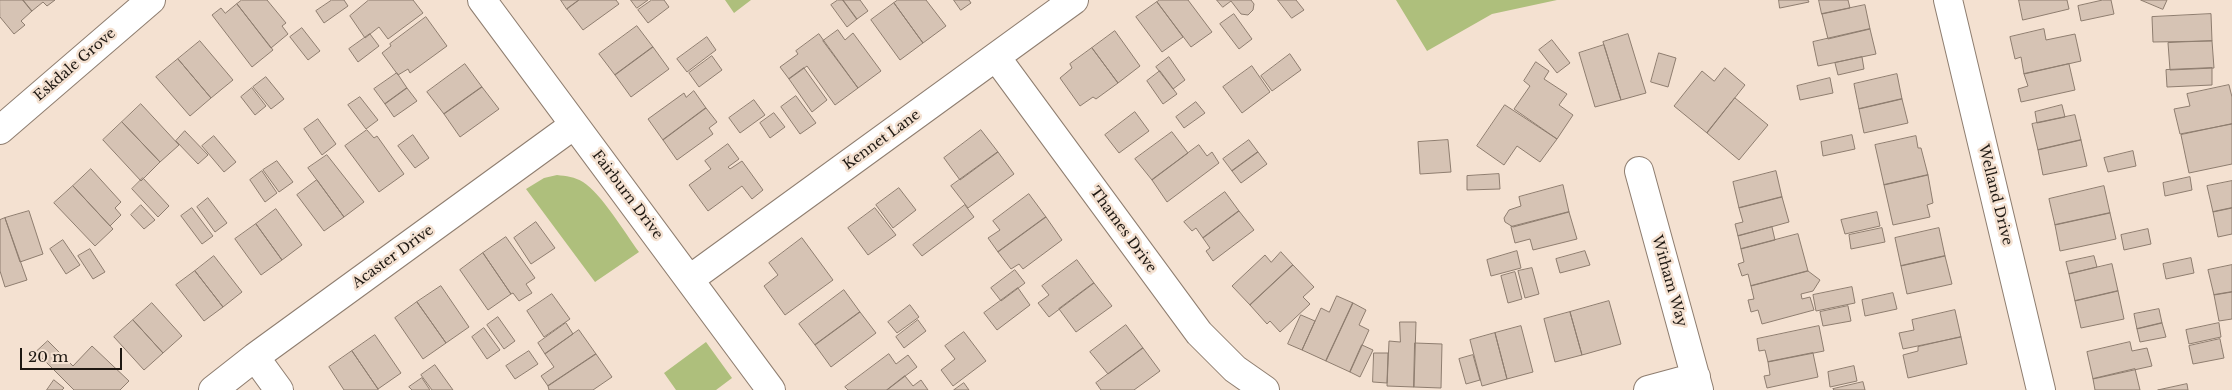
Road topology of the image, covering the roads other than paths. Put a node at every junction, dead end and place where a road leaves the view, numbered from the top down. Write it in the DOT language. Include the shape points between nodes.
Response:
graph roads {
  1 [pos="151,0"];
  2 [pos="482,0"];
  3 [pos="1074,0"];
  4 [pos="1948,0"];
  5 [pos="996,57"];
  6 [pos="574,125"];
  7 [pos="0,130"];
  8 [pos="1639,171"];
  9 [pos="690,279"];
  10 [pos="255,357"];
  11 [pos="1697,383"];
  12 [pos="213,390"];
  13 [pos="278,390"];
  14 [pos="771,390"];
  15 [pos="1264,390"];
  16 [pos="1648,390"];
  17 [pos="2041,390"];
  1 -- 7 [label="street, Eskdale Grove"];
  2 -- 6 [label="street, Fairburn Drive"];
  3 -- 5 [label="street, Kennet Lane"];
  4 -- 17 [label="street, Welland Drive"];
  5 -- 9 [label="street, Kennet Lane"];
  5 -- 15 [label="street, Thames Drive" via="1199,333 1235,369"];
  6 -- 9 [label="street, Fairburn Drive"];
  6 -- 10 [label="street, Acaster Drive"];
  8 -- 11 [label="street, Witham Way"];
  9 -- 14 [label="street, Fairburn Drive"];
  10 -- 12 [label="street, Acaster Drive"];
  10 -- 13 [label="street"];
  11 -- 16 [label="street"];
}
